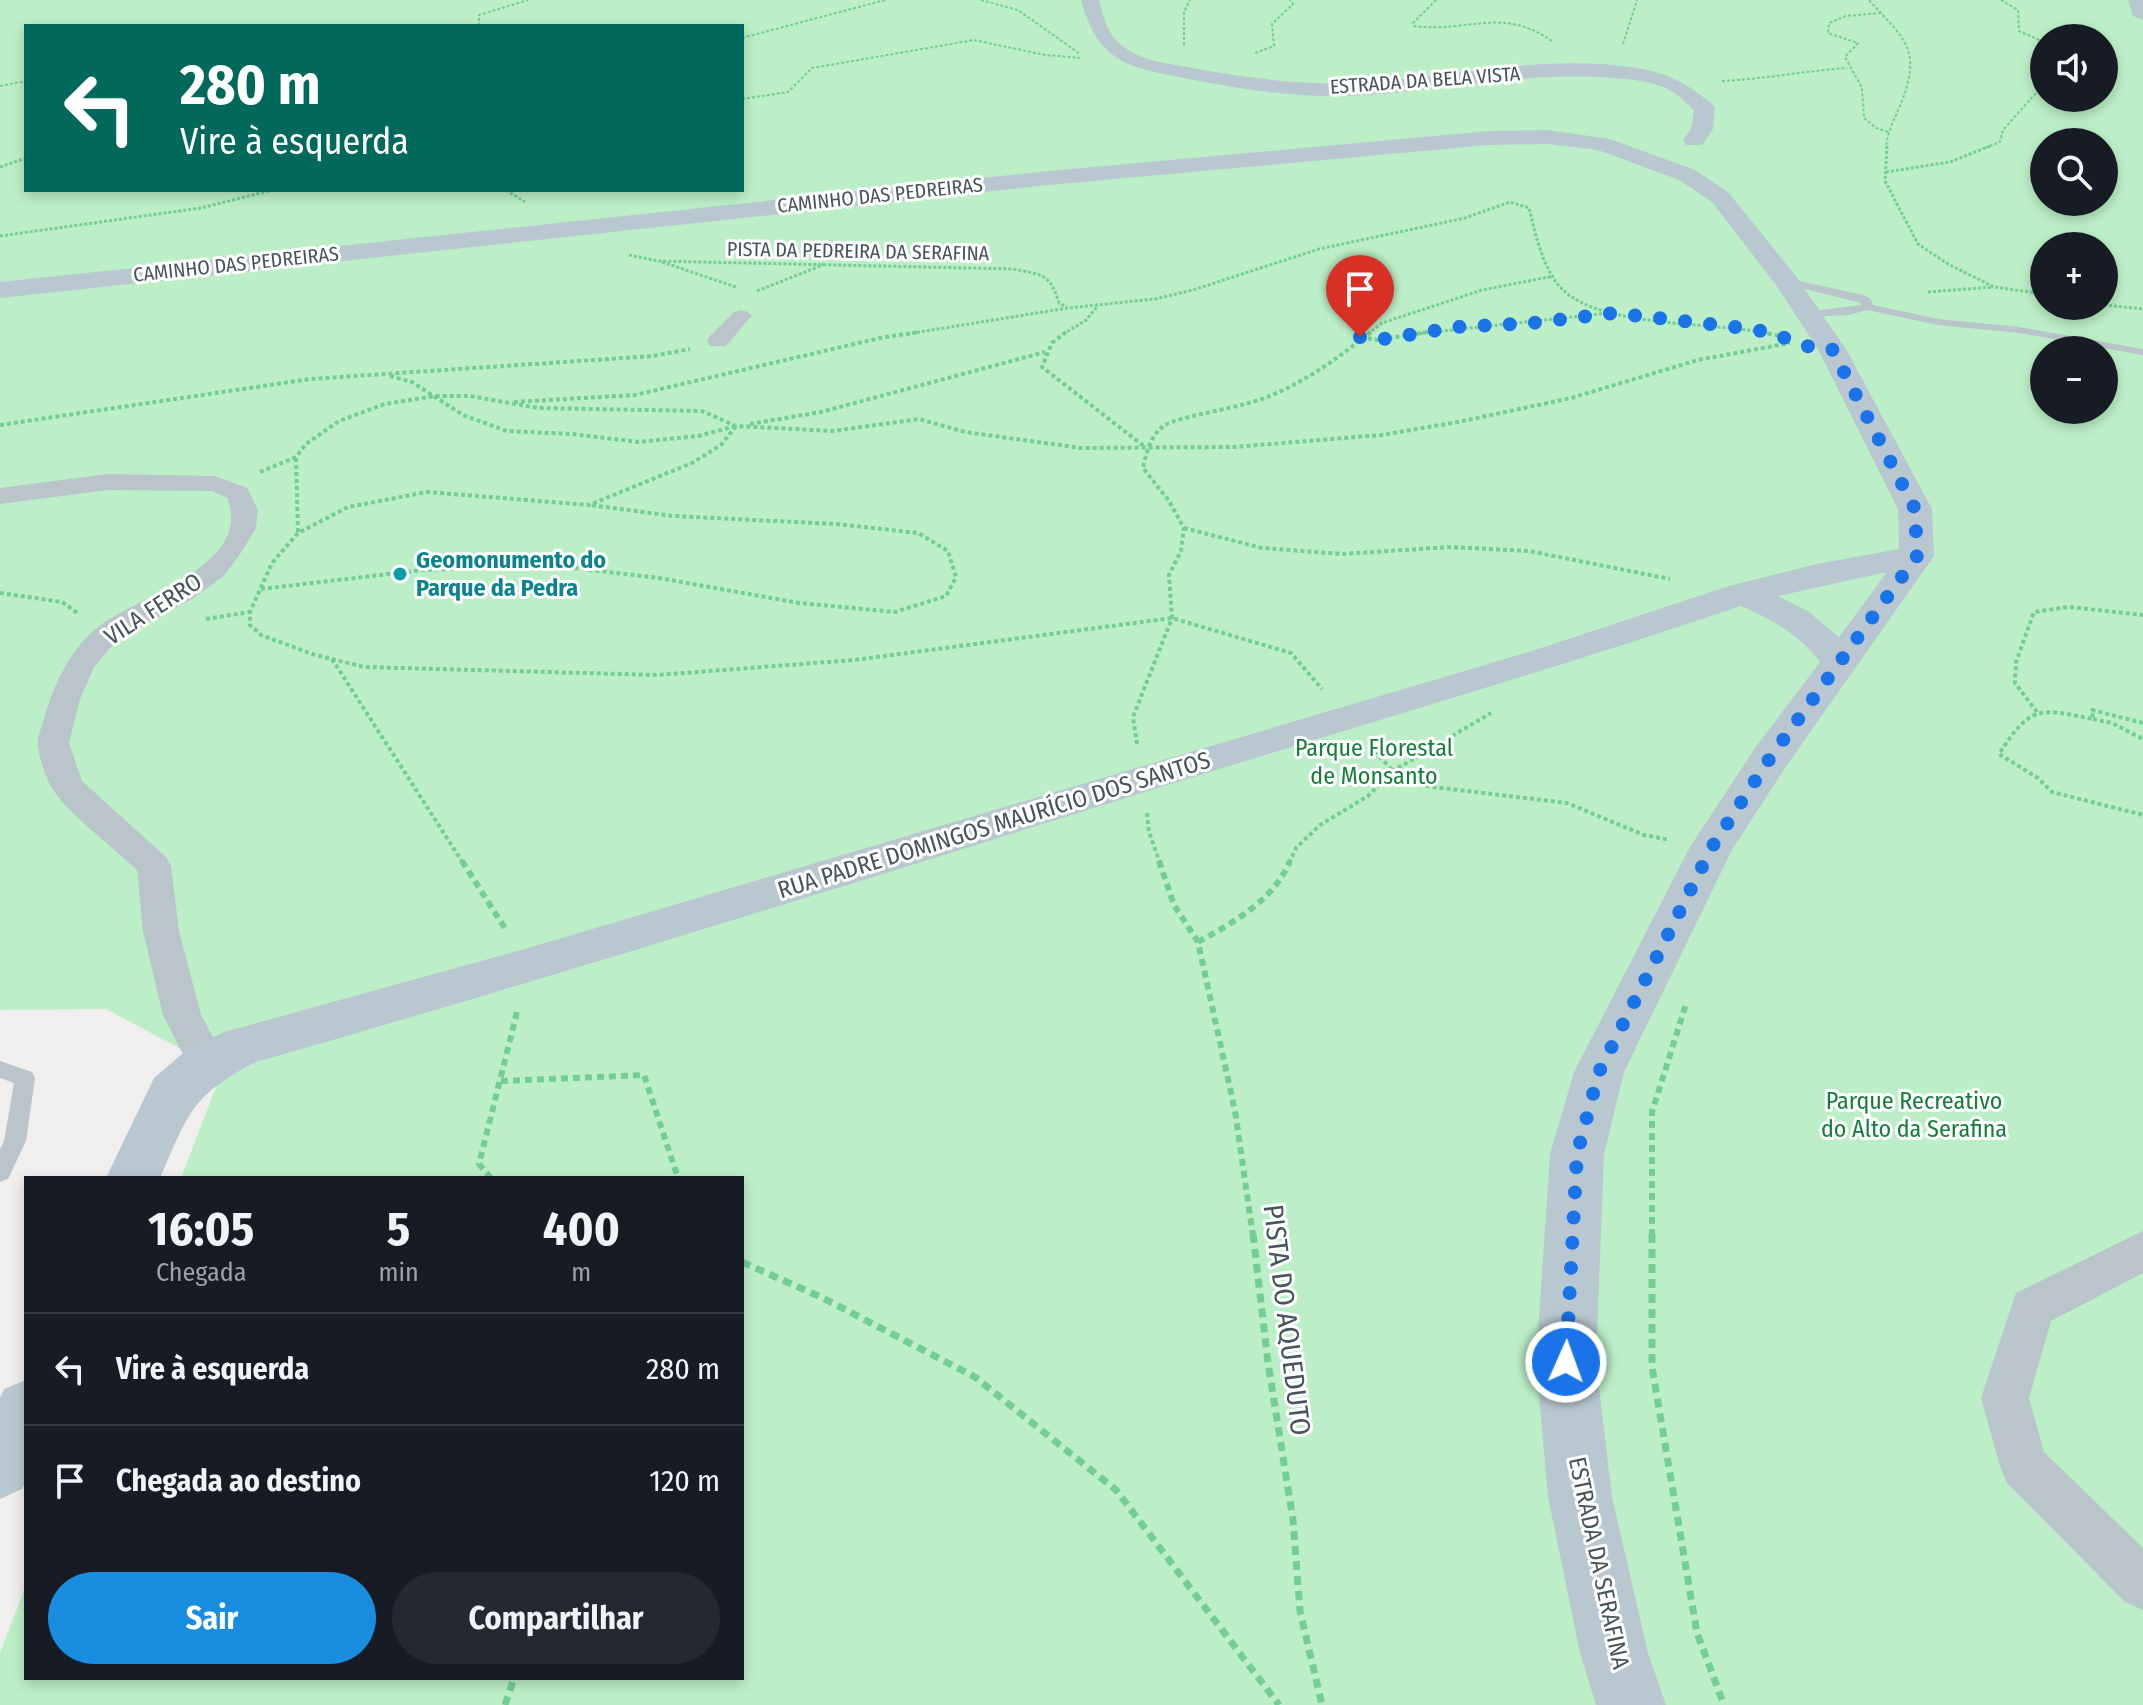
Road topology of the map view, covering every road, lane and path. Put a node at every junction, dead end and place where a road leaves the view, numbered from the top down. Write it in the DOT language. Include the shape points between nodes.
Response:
graph roads {
  1 [pos="528,0"];
  2 [pos="885,0"];
  3 [pos="981,0"];
  4 [pos="1090,0"];
  5 [pos="1190,0"];
  6 [pos="1290,0"];
  7 [pos="1436,0"];
  8 [pos="1637,0"];
  9 [pos="1869,0"];
  10 [pos="2001,0"];
  11 [pos="2137,0"];
  12 [pos="1881,13"];
  13 [pos="2143,15"];
  14 [pos="1517,18"];
  15 [pos="1526,21"];
  16 [pos="479,24"];
  17 [pos="2030,36"];
  18 [pos="744,37"];
  19 [pos="1557,47"];
  20 [pos="1619,55"];
  21 [pos="1847,68"];
  22 [pos="1190,73"];
  23 [pos="24,81"];
  24 [pos="1668,83"];
  25 [pos="0,86"];
  26 [pos="744,99"];
  27 [pos="2030,100"];
  28 [pos="1888,132"];
  29 [pos="1694,140"];
  30 [pos="1617,148"];
  31 [pos="24,159"];
  32 [pos="0,167"];
  33 [pos="1886,172"];
  34 [pos="1708,187"];
  35 [pos="264,192"];
  36 [pos="0,236"];
  37 [pos="828,262"];
  38 [pos="1554,276"];
  39 [pos="1786,281"];
  40 [pos="1994,287"];
  41 [pos="739,289"];
  42 [pos="0,290"];
  43 [pos="756,292"];
  44 [pos="2030,292"];
  45 [pos="1918,294"];
  46 [pos="1098,305"];
  47 [pos="2118,306"];
  48 [pos="1867,307"];
  49 [pos="1068,308"];
  50 [pos="2143,309"];
  51 [pos="1614,313"];
  52 [pos="741,316"];
  53 [pos="1803,328"];
  54 [pos="1360,337"];
  55 [pos="709,344"];
  56 [pos="1045,352"];
  57 [pos="2143,352"];
  58 [pos="385,375"];
  59 [pos="435,396"];
  60 [pos="500,402"];
  61 [pos="0,425"];
  62 [pos="736,426"];
  63 [pos="1147,448"];
  64 [pos="0,496"];
  65 [pos="589,505"];
  66 [pos="1184,528"];
  67 [pos="298,533"];
  68 [pos="1917,556"];
  69 [pos="261,589"];
  70 [pos="1742,594"];
  71 [pos="2143,615"];
  72 [pos="1172,618"];
  73 [pos="332,658"];
  74 [pos="1839,662"];
  75 [pos="1495,711"];
  76 [pos="2037,712"];
  77 [pos="1344,717"];
  78 [pos="2093,719"];
  79 [pos="2143,723"];
  80 [pos="2143,739"];
  81 [pos="1393,771"];
  82 [pos="1142,780"];
  83 [pos="2143,815"];
  84 [pos="1712,847"];
  85 [pos="1198,942"];
  86 [pos="528,966"];
  87 [pos="1690,991"];
  88 [pos="207,1063"];
  89 [pos="0,1069"];
  90 [pos="501,1081"];
  91 [pos="0,1172"];
  92 [pos="134,1176"];
  93 [pos="489,1176"];
  94 [pos="677,1176"];
  95 [pos="2143,1251"];
  96 [pos="744,1263"];
  97 [pos="24,1414"];
  98 [pos="0,1467"];
  99 [pos="2143,1584"];
  100 [pos="513,1680"];
  101 [pos="505,1705"];
  102 [pos="1279,1705"];
  103 [pos="1322,1705"];
  104 [pos="1631,1705"];
  105 [pos="1724,1705"];
  1 -- 16 [label="path" via="479,15"];
  2 -- 18 [label="path"];
  3 -- 26 [label="path" via="1018,10 1089,58 974,40 812,68 788,92"];
  4 -- 22 [label="street, ESTRADA DA BELA VISTA" via="1101,33 1115,50 1135,61"];
  5 -- 22 [label="path" via="1184,12"];
  6 -- 22 [label="path" via="1293,4 1272,24 1274,46"];
  7 -- 14 [label="path" via="1414,26"];
  8 -- 20 [label="path"];
  9 -- 12 [label="path"];
  10 -- 17 [label="path" via="2018,10 2019,31"];
  11 -- 13 [label="street"];
  12 -- 21 [label="path" via="1829,23 1828,33 1858,43 1848,50"];
  12 -- 28 [label="path" via="1907,42 1912,59"];
  15 -- 19 [label="path"];
  21 -- 24 [label="path" via="1769,79"];
  21 -- 28 [label="path" via="1858,79 1862,117 1872,128"];
  22 -- 24 [label="street, ESTRADA DA BELA VISTA" via="1339,90 1551,70 1609,72"];
  23 -- 25 [label="path"];
  24 -- 29 [label="street, ESTRADA DA BELA VISTA" via="1693,94 1705,108"];
  27 -- 33 [label="path" via="2003,130 2000,142 1950,162"];
  28 -- 33 [label="path"];
  29 -- 30 [label="street, CAMINHO DAS PEDREIRAS"];
  29 -- 34 [label="street"];
  30 -- 34 [label="street, CAMINHO DAS PEDREIRAS"];
  30 -- 42 [label="street, CAMINHO DAS PEDREIRAS" via="1547,137 1468,140 954,187"];
  31 -- 32 [label="path"];
  33 -- 40 [label="path" via="1885,181 1918,244"];
  34 -- 39 [label="street" via="1729,206"];
  35 -- 36 [label="path" via="201,208"];
  37 -- 41 [label="path, PISTA DA PEDREIRA DA SERAFINA" via="658,261"];
  37 -- 43 [label="path"];
  37 -- 49 [label="path, PISTA DA PEDREIRA DA SERAFINA" via="1013,269 1045,276"];
  38 -- 46 [label="path" via="1529,208 1510,202 1465,218 1319,249 1193,290"];
  38 -- 51 [label="path" via="1572,298"];
  38 -- 54 [label="path" via="1482,290 1382,323"];
  39 -- 48 [label="lane" via="1859,297"];
  39 -- 53 [label="street"];
  40 -- 44 [label="path"];
  40 -- 45 [label="path"];
  46 -- 49 [label="path"];
  46 -- 56 [label="path" via="1094,315 1060,333"];
  47 -- 50 [label="path"];
  48 -- 53 [label="lane"];
  48 -- 57 [label="lane"];
  49 -- 60 [label="path" via="880,338 635,395"];
  51 -- 53 [label="path" via="1744,328"];
  51 -- 54 [label="path" via="1377,340"];
  52 -- 55 [label="street"];
  53 -- 63 [label="path" via="1571,398 1381,435"];
  53 -- 68 [label="street" via="1832,349 1905,487 1915,509"];
  54 -- 63 [label="path" via="1325,368 1292,385 1253,402 1165,425"];
  55 -- 58 [label="path" via="653,356"];
  56 -- 62 [label="path" via="821,412"];
  56 -- 63 [label="path" via="1042,367"];
  58 -- 59 [label="path" via="412,382"];
  58 -- 61 [label="path" via="310,379"];
  59 -- 60 [label="path"];
  59 -- 62 [label="path" via="463,415 507,431 639,442"];
  59 -- 67 [label="path" via="361,412 306,444 296,457"];
  60 -- 62 [label="path" via="585,410 702,411"];
  62 -- 63 [label="path" via="833,431 919,419 965,432 1081,448"];
  62 -- 65 [label="path" via="721,445 692,463"];
  63 -- 66 [label="path" via="1143,468"];
  64 -- 88 [label="street, VILA FERRO" via="108,482 215,484 238,493 245,510 243,528 214,570 108,633 80,664 53,743 67,786 154,866 161,931 182,1015"];
  65 -- 67 [label="path" via="427,492 348,507"];
  65 -- 69 [label="path" via="918,533 948,551 956,577 946,596 895,612 799,603 557,566 423,570"];
  66 -- 70 [label="path" via="1262,548 1342,554 1450,547 1529,551"];
  66 -- 72 [label="path" via="1181,551 1169,575"];
  67 -- 69 [label="path" via="272,563"];
  68 -- 70 [label="street, RUA PADRE DOMINGOS MAURÍCIO DOS SANTOS"];
  68 -- 74 [label="street, ESTRADA DA SERAFINA"];
  69 -- 73 [label="path" via="250,625 261,635"];
  70 -- 74 [label="street" via="1803,622 1826,641"];
  70 -- 77 [label="street, RUA PADRE DOMINGOS MAURÍCIO DOS SANTOS"];
  71 -- 76 [label="path" via="2056,605 2034,612 2016,662 2015,683"];
  72 -- 73 [label="path" via="854,660 658,675 364,667"];
  72 -- 77 [label="path" via="1291,653"];
  72 -- 82 [label="path" via="1133,717"];
  73 -- 86 [label="path"];
  74 -- 84 [label="street, ESTRADA DA SERAFINA"];
  75 -- 81 [label="path"];
  76 -- 78 [label="path"];
  76 -- 83 [label="path" via="2021,720 1999,754 2052,792"];
  77 -- 82 [label="street, RUA PADRE DOMINGOS MAURÍCIO DOS SANTOS"];
  78 -- 79 [label="path" via="2092,710"];
  78 -- 80 [label="path"];
  81 -- 84 [label="path" via="1425,786 1567,803 1644,835"];
  81 -- 85 [label="path" via="1368,796 1307,835 1285,873 1246,915"];
  82 -- 85 [label="path" via="1149,832 1174,905"];
  82 -- 86 [label="street, RUA PADRE DOMINGOS MAURÍCIO DOS SANTOS"];
  84 -- 104 [label="street, ESTRADA DA SERAFINA" via="1599,1072 1577,1154 1566,1362 1580,1497 1614,1653"];
  85 -- 103 [label="path, PISTA DO AQUEDUTO" via="1235,1111 1293,1520 1300,1611"];
  86 -- 88 [label="street, RUA PADRE DOMINGOS MAURÍCIO DOS SANTOS" via="242,1046"];
  86 -- 90 [label="path"];
  87 -- 105 [label="path" via="1652,1112 1652,1367 1697,1633"];
  88 -- 92 [label="street, RUA PADRE DOMINGOS MAURÍCIO DOS SANTOS" via="172,1093"];
  89 -- 91 [label="lane" via="25,1078 15,1141"];
  90 -- 93 [label="path" via="479,1164"];
  90 -- 94 [label="path" via="644,1075"];
  95 -- 99 [label="street" via="2032,1308 2005,1398 2024,1466"];
  96 -- 102 [label="path" via="975,1377 1116,1490"];
  97 -- 98 [label="street"];
  100 -- 101 [label="path"];
}
